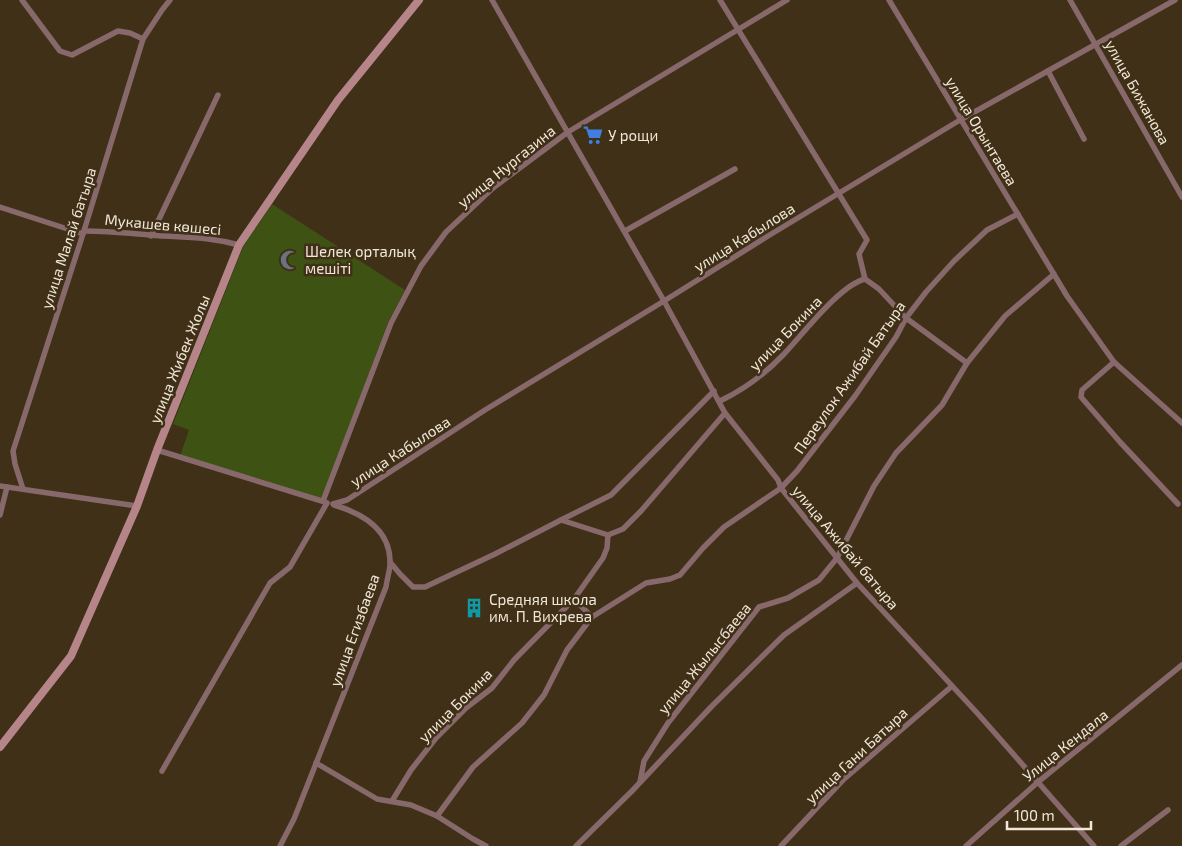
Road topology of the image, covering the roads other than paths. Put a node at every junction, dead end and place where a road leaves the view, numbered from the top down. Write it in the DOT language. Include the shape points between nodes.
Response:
graph roads {
  1 [pos="22,0"];
  2 [pos="170,0"];
  3 [pos="419,0"];
  4 [pos="492,0"];
  5 [pos="720,0"];
  6 [pos="787,0"];
  7 [pos="889,0"];
  8 [pos="1070,0"];
  9 [pos="1175,0"];
  10 [pos="738,30"];
  11 [pos="143,39"];
  12 [pos="1097,45"];
  13 [pos="1048,71"];
  14 [pos="218,95"];
  15 [pos="960,120"];
  16 [pos="568,132"];
  17 [pos="1084,139"];
  18 [pos="735,169"];
  19 [pos="837,194"];
  20 [pos="1182,197"];
  21 [pos="0,207"];
  22 [pos="1018,214"];
  23 [pos="625,231"];
  24 [pos="84,233"];
  25 [pos="151,236"];
  26 [pos="239,246"];
  27 [pos="1054,274"];
  28 [pos="865,279"];
  29 [pos="664,301"];
  30 [pos="906,318"];
  31 [pos="1114,362"];
  32 [pos="967,363"];
  33 [pos="714,391"];
  34 [pos="720,401"];
  35 [pos="726,413"];
  36 [pos="1182,424"];
  37 [pos="157,450"];
  38 [pos="3,486"];
  39 [pos="781,488"];
  40 [pos="23,489"];
  41 [pos="328,503"];
  42 [pos="1178,504"];
  43 [pos="137,506"];
  44 [pos="0,515"];
  45 [pos="561,520"];
  46 [pos="608,535"];
  47 [pos="837,558"];
  48 [pos="390,562"];
  49 [pos="857,583"];
  50 [pos="574,599"];
  51 [pos="592,617"];
  52 [pos="1182,665"];
  53 [pos="952,686"];
  54 [pos="0,747"];
  55 [pos="316,763"];
  56 [pos="162,772"];
  57 [pos="640,782"];
  58 [pos="1038,782"];
  59 [pos="392,801"];
  60 [pos="1168,810"];
  61 [pos="437,816"];
  62 [pos="280,846"];
  63 [pos="486,846"];
  64 [pos="576,846"];
  65 [pos="781,846"];
  66 [pos="966,846"];
  67 [pos="1094,846"];
  68 [pos="1121,846"];
  1 -- 11 [label="street" via="60,51 66,53 72,54 118,31"];
  2 -- 11 [label="street, улица Малай батыра"];
  3 -- 26 [label="main road, улица Жибек Жолы" via="338,100"];
  4 -- 16 [label="street, улица Ажибай батыра"];
  5 -- 10 [label="street"];
  6 -- 10 [label="street, улица Нургазина"];
  7 -- 15 [label="street, улица Орынтаева"];
  8 -- 12 [label="street, улица Бижанова"];
  9 -- 12 [label="street, улица Кабылова"];
  10 -- 16 [label="street, улица Нургазина"];
  10 -- 19 [label="street"];
  11 -- 24 [label="street, улица Малай батыра"];
  12 -- 13 [label="street, улица Кабылова"];
  12 -- 20 [label="street, улица Бижанова"];
  13 -- 15 [label="street, улица Кабылова"];
  13 -- 17 [label="street"];
  14 -- 25 [label="street"];
  15 -- 19 [label="street, улица Кабылова"];
  15 -- 22 [label="street, улица Орынтаева"];
  16 -- 23 [label="street, улица Ажибай батыра"];
  16 -- 41 [label="street, улица Нургазина" via="494,188 446,232 421,266 391,323"];
  18 -- 23 [label="street"];
  19 -- 28 [label="street" via="867,240 859,254"];
  19 -- 29 [label="street, улица Кабылова"];
  21 -- 24 [label="street, Мукашев көшесі"];
  22 -- 27 [label="street, улица Орынтаева"];
  22 -- 30 [label="street, Переулок Ажибай Батыра" via="987,230 954,261"];
  23 -- 29 [label="street, улица Ажибай батыра"];
  24 -- 25 [label="street, Мукашев көшесі" via="112,230"];
  24 -- 40 [label="street, улица Малай батыра" via="13,451"];
  25 -- 26 [label="street, Мукашев көшесі" via="210,238"];
  26 -- 37 [label="main road, улица Жибек Жолы"];
  27 -- 31 [label="street, улица Орынтаева"];
  27 -- 32 [label="street, улица Жылысбаева" via="1005,316"];
  28 -- 30 [label="street"];
  28 -- 34 [label="street, улица Бокина" via="846,288 755,382"];
  29 -- 33 [label="street, улица Ажибай батыра"];
  29 -- 41 [label="street, улица Кабылова" via="485,410 347,500"];
  30 -- 32 [label="street"];
  30 -- 39 [label="street, Переулок Ажибай Батыра" via="855,396"];
  31 -- 36 [label="street, улица Орынтаева"];
  31 -- 42 [label="street" via="1082,390 1081,397"];
  32 -- 47 [label="street, улица Жылысбаева" via="942,405 890,461"];
  33 -- 34 [label="street, улица Ажибай батыра"];
  33 -- 45 [label="street" via="611,495"];
  34 -- 35 [label="street, улица Ажибай батыра"];
  35 -- 39 [label="street, улица Ажибай батыра"];
  35 -- 46 [label="street" via="641,511 623,529"];
  37 -- 41 [label="street, улица Егизбаева"];
  37 -- 43 [label="main road, улица Жибек Жолы"];
  38 -- 40 [label="street"];
  38 -- 44 [label="street"];
  39 -- 47 [label="street, улица Ажибай батыра"];
  39 -- 51 [label="street, Переулок Ажибай Батыра" via="724,527 680,575 649,582"];
  40 -- 43 [label="street"];
  41 -- 48 [label="street, улица Егизбаева" via="363,516 374,525 383,534"];
  41 -- 56 [label="street, улица Нургазина" via="290,567 270,583"];
  43 -- 54 [label="main road, улица Жибек Жолы" via="71,656"];
  45 -- 46 [label="street"];
  45 -- 48 [label="street" via="425,586 413,587"];
  46 -- 50 [label="street, улица Бокина" via="603,558"];
  47 -- 49 [label="street, улица Ажибай батыра"];
  47 -- 57 [label="street, улица Жылысбаева" via="819,580 788,598 759,607 668,723 644,761"];
  48 -- 55 [label="street, улица Егизбаева" via="386,587"];
  49 -- 53 [label="street, улица Ажибай батыра"];
  49 -- 57 [label="street" via="784,635"];
  50 -- 51 [label="street"];
  50 -- 59 [label="street, улица Бокина" via="514,660 492,688 436,738"];
  51 -- 61 [label="street" via="567,650 544,695 522,723 473,767"];
  52 -- 58 [label="street, Улица Кендала"];
  53 -- 58 [label="street, улица Ажибай батыра"];
  53 -- 65 [label="street, улица Гани Батыра" via="844,780"];
  55 -- 59 [label="street" via="377,798"];
  55 -- 62 [label="street, улица Егизбаева"];
  57 -- 64 [label="street"];
  58 -- 66 [label="street, Улица Кендала"];
  58 -- 67 [label="street, улица Ажибай батыра"];
  59 -- 61 [label="street"];
  60 -- 68 [label="street"];
  61 -- 63 [label="street"];
}
